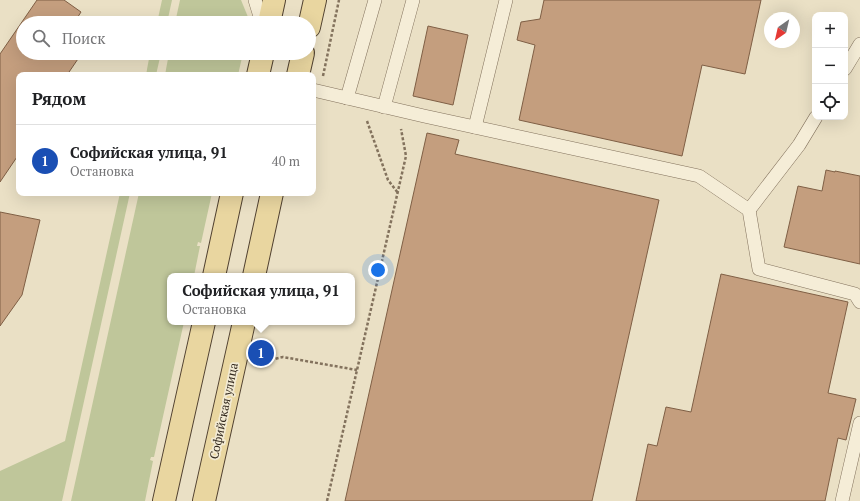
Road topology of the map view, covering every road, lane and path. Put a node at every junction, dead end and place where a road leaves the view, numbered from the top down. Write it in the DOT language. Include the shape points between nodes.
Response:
graph roads {
  1 [pos="254,0"];
  2 [pos="274,0"];
  3 [pos="315,0"];
  4 [pos="340,0"];
  5 [pos="374,0"];
  6 [pos="414,0"];
  7 [pos="506,0"];
  8 [pos="260,16"];
  9 [pos="271,16"];
  10 [pos="311,16"];
  11 [pos="860,44"];
  12 [pos="261,60"];
  13 [pos="301,60"];
  14 [pos="848,64"];
  15 [pos="259,72"];
  16 [pos="299,72"];
  17 [pos="316,91"];
  18 [pos="347,98"];
  19 [pos="360,101"];
  20 [pos="384,107"];
  21 [pos="403,111"];
  22 [pos="814,120"];
  23 [pos="475,127"];
  24 [pos="398,194"];
  25 [pos="231,196"];
  26 [pos="271,196"];
  27 [pos="749,210"];
  28 [pos="215,273"];
  29 [pos="255,273"];
  30 [pos="860,302"];
  31 [pos="203,325"];
  32 [pos="243,325"];
  33 [pos="261,362"];
  34 [pos="357,370"];
  35 [pos="860,424"];
  36 [pos="164,501"];
  37 [pos="204,501"];
  38 [pos="327,501"];
  39 [pos="842,501"];
  1 -- 8 [label="lane"];
  2 -- 9 [label="main road"];
  3 -- 10 [label="main road"];
  4 -- 17 [label="path"];
  5 -- 18 [label="lane"];
  6 -- 20 [label="lane"];
  7 -- 23 [label="lane"];
  11 -- 14 [label="lane"];
  12 -- 15 [label="main road"];
  13 -- 16 [label="main road"];
  17 -- 18 [label="lane"];
  18 -- 19 [label="lane"];
  19 -- 20 [label="lane"];
  19 -- 24 [label="path" via="388,180"];
  20 -- 21 [label="lane"];
  21 -- 23 [label="lane"];
  21 -- 24 [label="path" via="401,129 406,156"];
  22 -- 27 [label="lane" via="799,145"];
  23 -- 27 [label="lane" via="699,176"];
  24 -- 34 [label="path"];
  25 -- 28 [label="main road"];
  26 -- 29 [label="main road"];
  27 -- 30 [label="lane" via="759,270 855,294"];
  31 -- 36 [label="main road"];
  32 -- 37 [label="main road, Софийская улица"];
  33 -- 34 [label="path" via="283,357"];
  34 -- 38 [label="path"];
  35 -- 39 [label="lane"];
}
